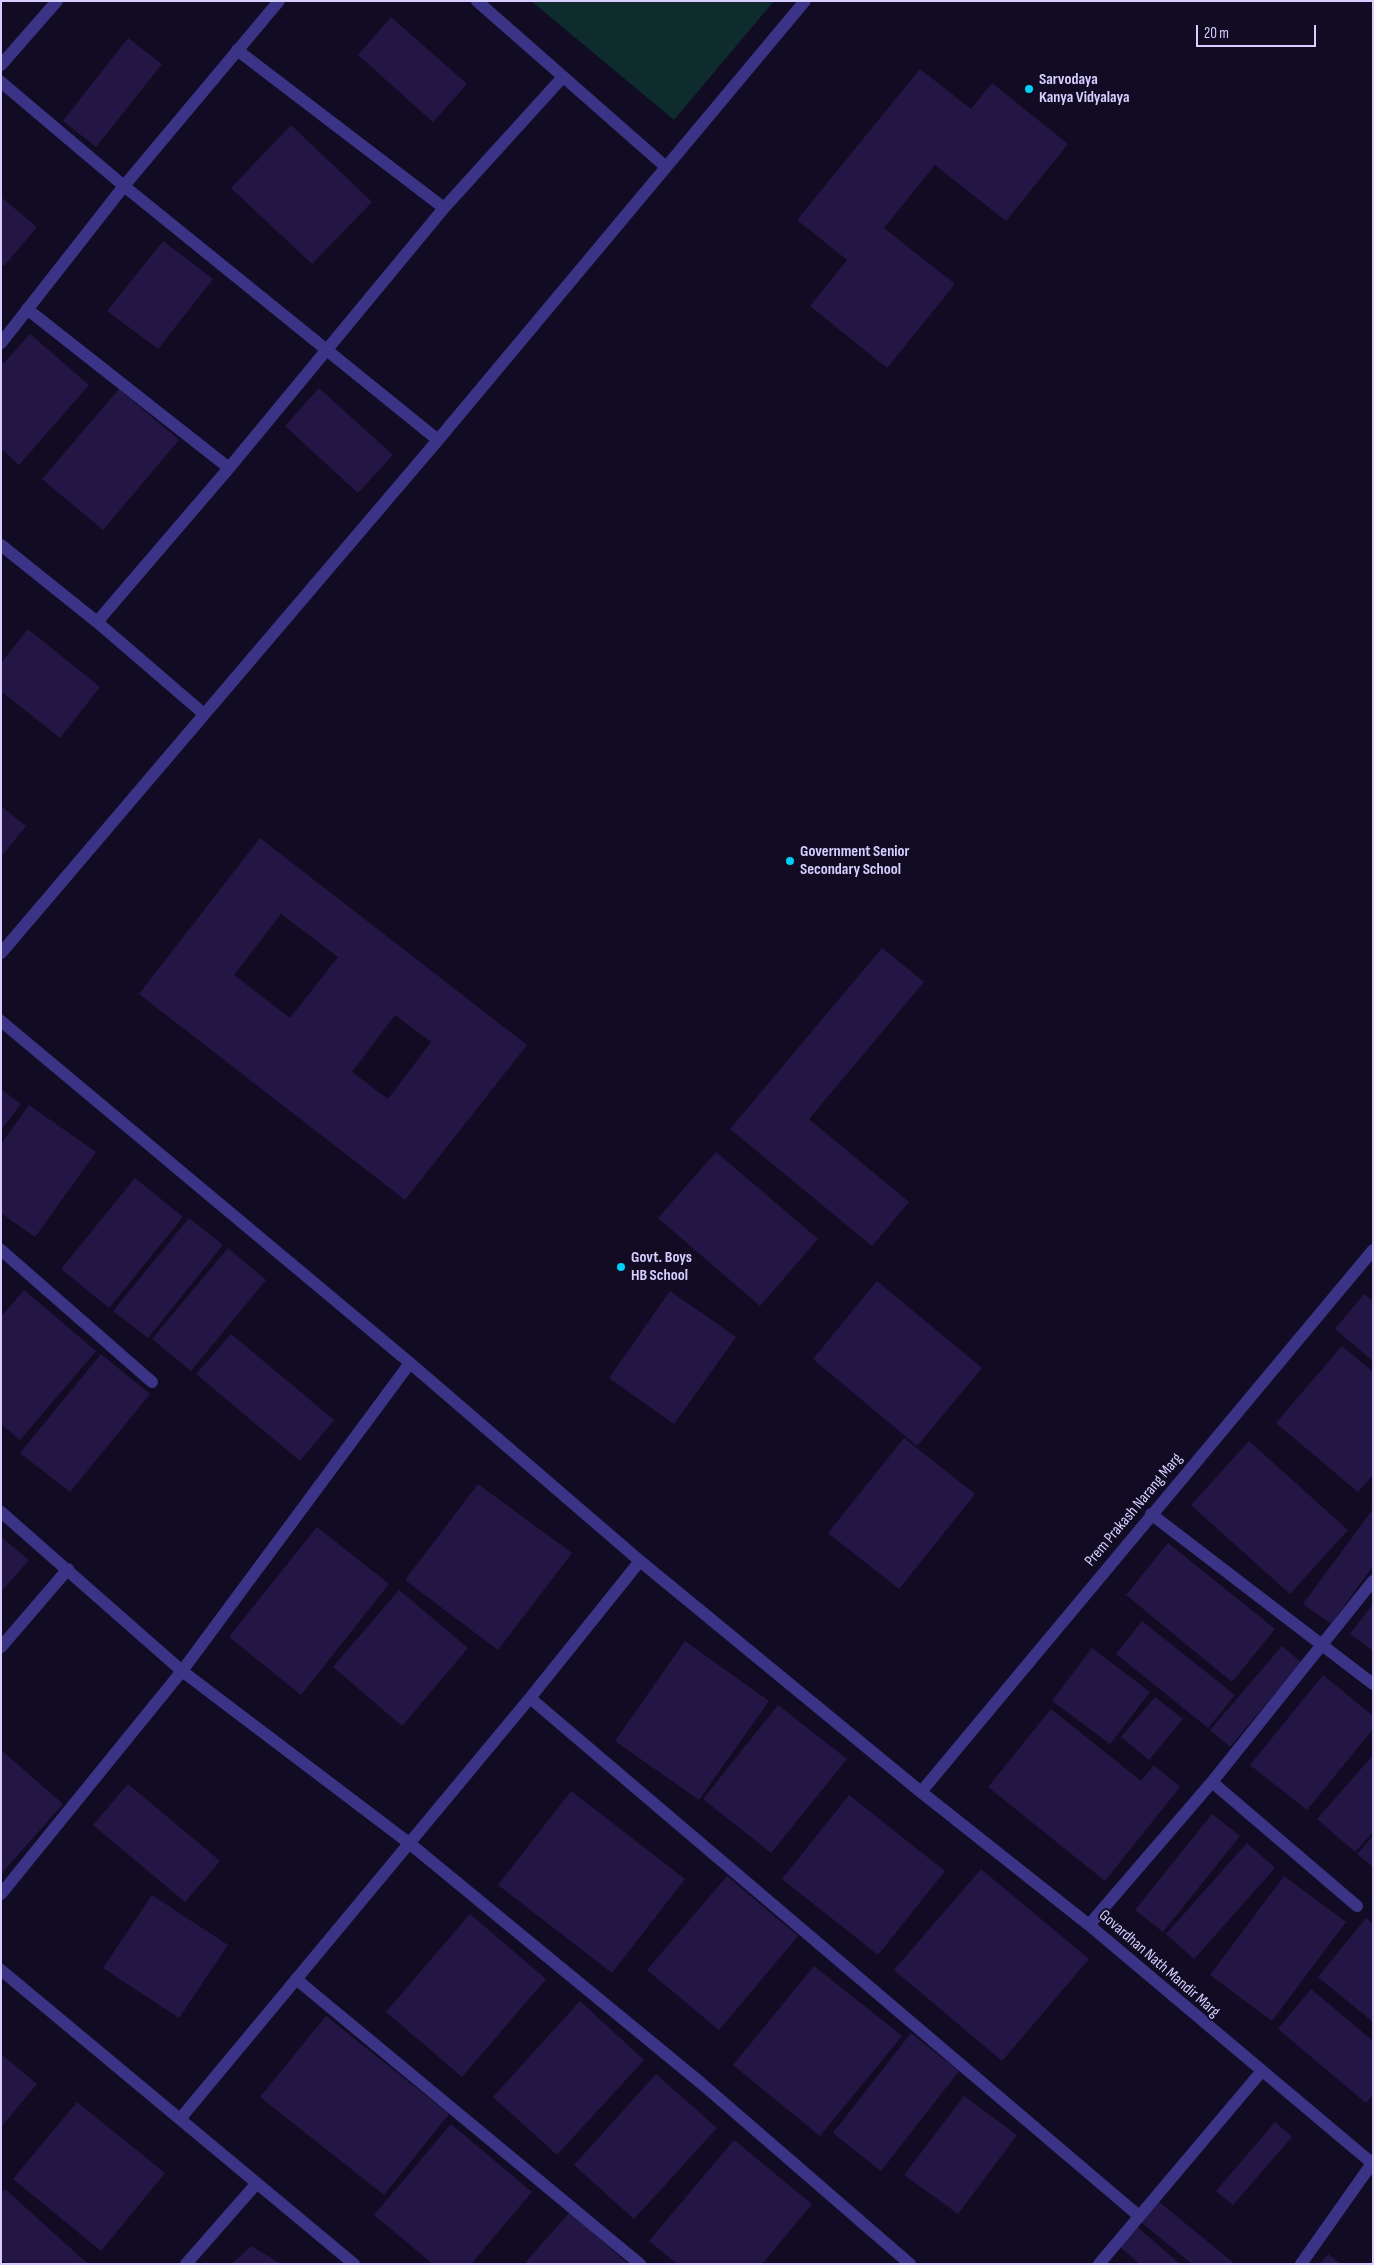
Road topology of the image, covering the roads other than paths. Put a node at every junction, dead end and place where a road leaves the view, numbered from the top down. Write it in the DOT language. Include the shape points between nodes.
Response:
graph roads {
  1 [pos="57,1"];
  2 [pos="278,1"];
  3 [pos="477,1"];
  4 [pos="806,1"];
  5 [pos="237,50"];
  6 [pos="1,65"];
  7 [pos="562,78"];
  8 [pos="1,82"];
  9 [pos="666,167"];
  10 [pos="124,186"];
  11 [pos="444,208"];
  12 [pos="27,309"];
  13 [pos="1,343"];
  14 [pos="326,350"];
  15 [pos="438,440"];
  16 [pos="229,468"];
  17 [pos="1,546"];
  18 [pos="97,622"];
  19 [pos="204,714"];
  20 [pos="1,953"];
  21 [pos="1,1021"];
  22 [pos="1,1250"];
  23 [pos="1373,1250"];
  24 [pos="410,1363"];
  25 [pos="152,1382"];
  26 [pos="1,1512"];
  27 [pos="1151,1514"];
  28 [pos="640,1561"];
  29 [pos="68,1569"];
  30 [pos="1373,1581"];
  31 [pos="1323,1644"];
  32 [pos="1,1647"];
  33 [pos="182,1671"];
  34 [pos="1373,1684"];
  35 [pos="530,1698"];
  36 [pos="1212,1782"];
  37 [pos="921,1792"];
  38 [pos="409,1843"];
  39 [pos="1,1894"];
  40 [pos="1357,1906"];
  41 [pos="1089,1925"];
  42 [pos="1,1970"];
  43 [pos="296,1979"];
  44 [pos="1262,2072"];
  45 [pos="180,2119"];
  46 [pos="1372,2163"];
  47 [pos="257,2184"];
  48 [pos="1139,2216"];
  49 [pos="186,2264"];
  50 [pos="354,2264"];
  51 [pos="640,2264"];
  52 [pos="910,2264"];
  53 [pos="1099,2264"];
  54 [pos="1300,2264"];
  1 -- 6 [label="street"];
  2 -- 5 [label="street"];
  3 -- 7 [label="street"];
  4 -- 9 [label="street"];
  5 -- 10 [label="street"];
  5 -- 11 [label="street"];
  7 -- 9 [label="street"];
  7 -- 11 [label="street"];
  8 -- 10 [label="street"];
  9 -- 15 [label="street"];
  10 -- 12 [label="street"];
  10 -- 14 [label="street"];
  11 -- 14 [label="street"];
  12 -- 13 [label="street"];
  12 -- 16 [label="street"];
  14 -- 15 [label="street"];
  14 -- 16 [label="street"];
  15 -- 19 [label="street"];
  16 -- 18 [label="street"];
  17 -- 18 [label="street"];
  18 -- 19 [label="street"];
  19 -- 20 [label="street"];
  21 -- 24 [label="street, Govardhan Nath Mandir Marg"];
  22 -- 25 [label="street"];
  23 -- 27 [label="street, Prem Prakash Narang Marg"];
  24 -- 28 [label="street, Govardhan Nath Mandir Marg"];
  24 -- 33 [label="street"];
  26 -- 29 [label="street"];
  27 -- 31 [label="street"];
  27 -- 37 [label="street, Prem Prakash Narang Marg"];
  28 -- 35 [label="street"];
  28 -- 37 [label="street, Govardhan Nath Mandir Marg"];
  29 -- 32 [label="street"];
  29 -- 33 [label="street"];
  30 -- 31 [label="street"];
  31 -- 34 [label="street"];
  31 -- 36 [label="street"];
  33 -- 38 [label="street"];
  33 -- 39 [label="street"];
  35 -- 38 [label="street"];
  35 -- 48 [label="street"];
  36 -- 40 [label="street"];
  36 -- 41 [label="street"];
  37 -- 41 [label="street, Govardhan Nath Mandir Marg"];
  38 -- 43 [label="street"];
  38 -- 52 [label="street" via="701,2083"];
  41 -- 44 [label="street, Govardhan Nath Mandir Marg"];
  42 -- 45 [label="street"];
  43 -- 45 [label="street"];
  43 -- 51 [label="street"];
  44 -- 46 [label="street, Govardhan Nath Mandir Marg"];
  44 -- 48 [label="street"];
  45 -- 47 [label="street"];
  46 -- 54 [label="street"];
  47 -- 49 [label="street"];
  47 -- 50 [label="street"];
  48 -- 53 [label="street"];
}
